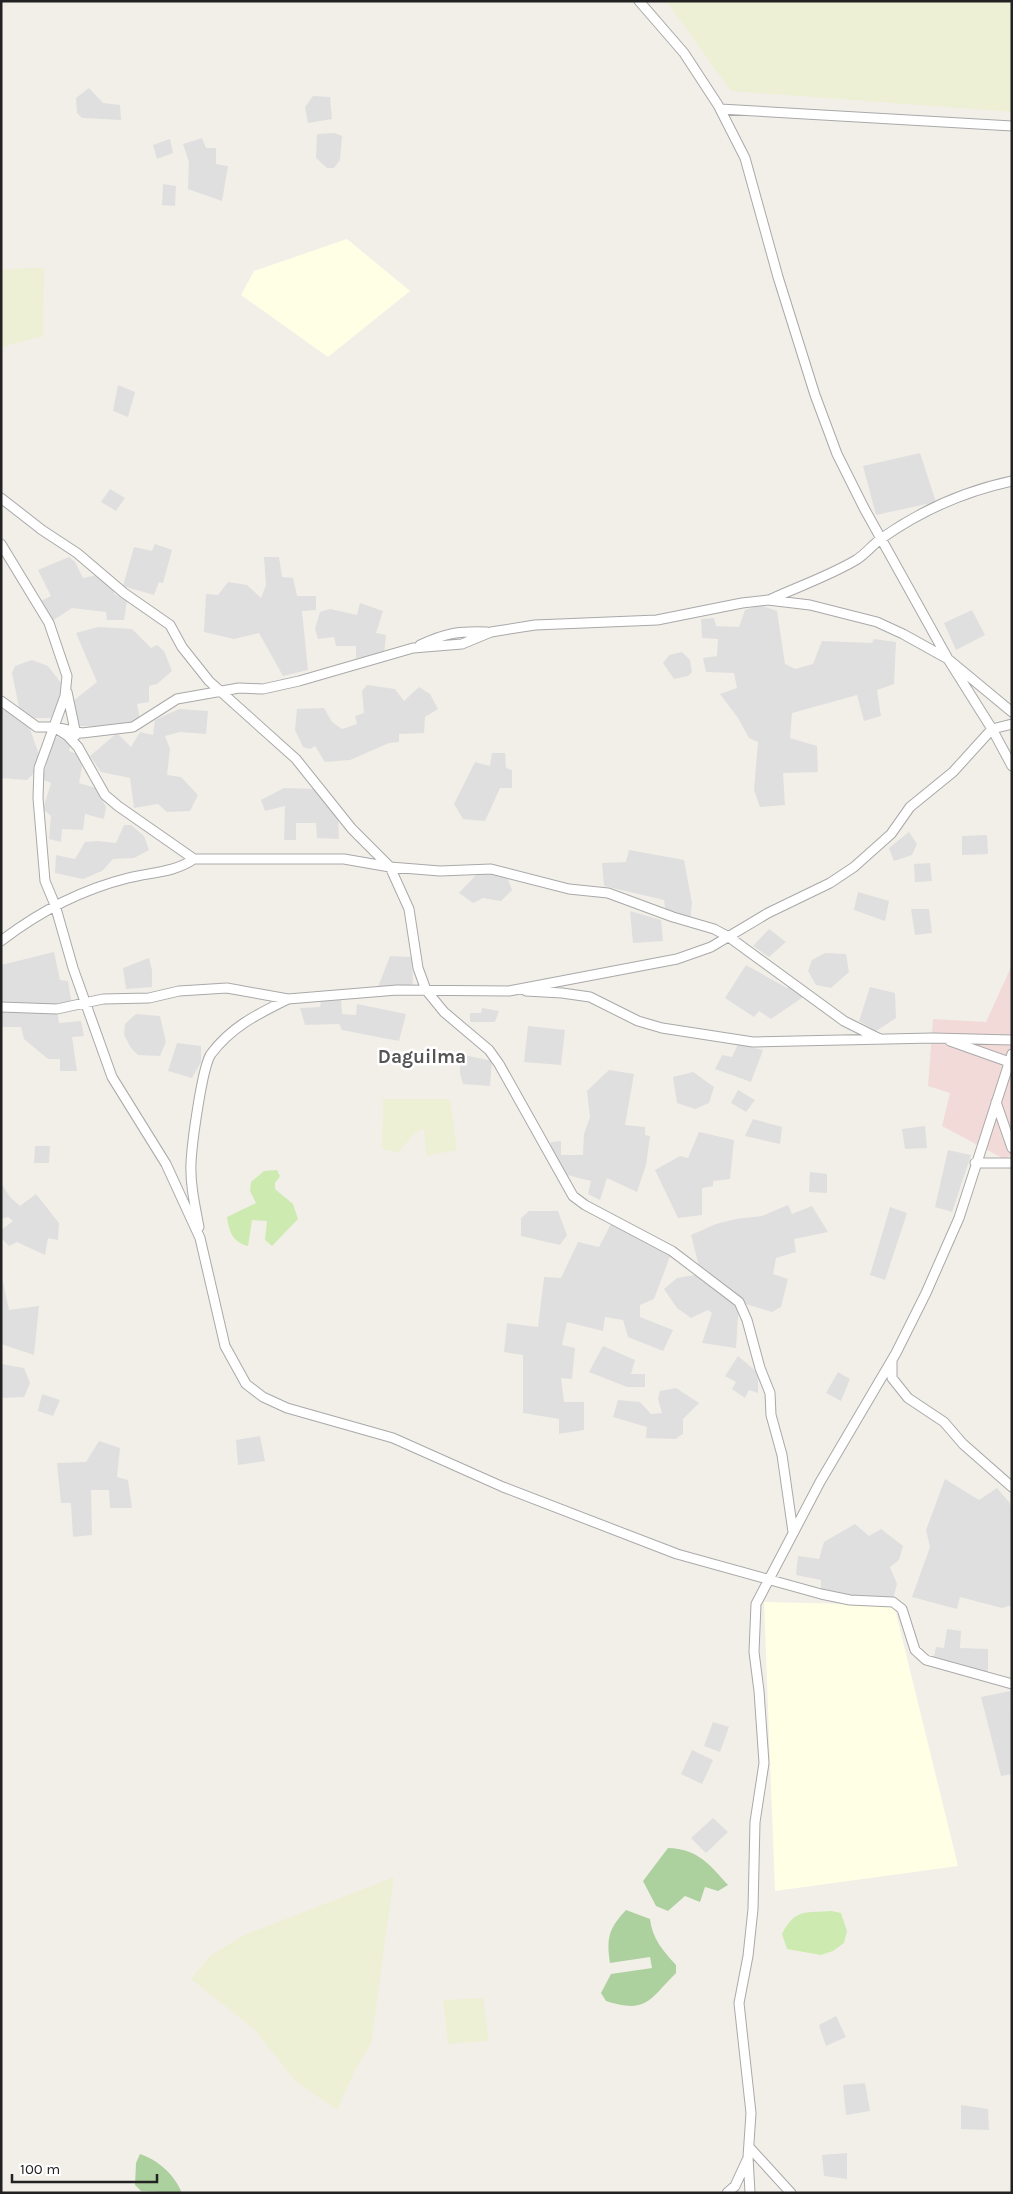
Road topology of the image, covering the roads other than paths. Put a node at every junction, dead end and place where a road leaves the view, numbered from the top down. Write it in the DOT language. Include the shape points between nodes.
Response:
graph roads {
  1 [pos="639,1"];
  2 [pos="720,110"];
  3 [pos="1012,126"];
  4 [pos="1012,481"];
  5 [pos="1,498"];
  6 [pos="881,538"];
  7 [pos="1,544"];
  8 [pos="768,600"];
  9 [pos="948,659"];
  10 [pos="66,686"];
  11 [pos="220,691"];
  12 [pos="1,701"];
  13 [pos="1012,712"];
  14 [pos="1012,724"];
  15 [pos="54,727"];
  16 [pos="992,729"];
  17 [pos="75,731"];
  18 [pos="82,755"];
  19 [pos="1012,766"];
  20 [pos="194,859"];
  21 [pos="390,866"];
  22 [pos="55,905"];
  23 [pos="729,936"];
  24 [pos="1,942"];
  25 [pos="426,990"];
  26 [pos="509,990"];
  27 [pos="288,999"];
  28 [pos="86,1002"];
  29 [pos="1,1006"];
  30 [pos="878,1038"];
  31 [pos="943,1038"];
  32 [pos="1012,1040"];
  33 [pos="1011,1060"];
  34 [pos="996,1102"];
  35 [pos="1012,1148"];
  36 [pos="976,1163"];
  37 [pos="1012,1163"];
  38 [pos="200,1238"];
  39 [pos="892,1360"];
  40 [pos="1012,1487"];
  41 [pos="793,1532"];
  42 [pos="767,1579"];
  43 [pos="1012,1684"];
  44 [pos="749,2147"];
  45 [pos="748,2157"];
  46 [pos="727,2193"];
  47 [pos="750,2193"];
  48 [pos="791,2193"];
  1 -- 2 [label="street" via="684,53"];
  2 -- 3 [label="street"];
  2 -- 6 [label="street" via="745,158 778,277 837,454"];
  4 -- 6 [label="street" via="951,499 918,514"];
  5 -- 11 [label="street" via="170,625 182,647"];
  6 -- 8 [label="street" via="857,559"];
  6 -- 9 [label="street"];
  7 -- 10 [label="street" via="49,623 67,676"];
  8 -- 9 [label="street" via="810,605 877,622"];
  8 -- 11 [label="street" via="657,620 535,625 491,632 462,644 412,648 299,681 262,689"];
  9 -- 13 [label="street"];
  9 -- 16 [label="street"];
  10 -- 15 [label="street"];
  10 -- 17 [label="street"];
  11 -- 17 [label="street" via="177,699 133,727"];
  11 -- 21 [label="street" via="293,755 352,828"];
  12 -- 15 [label="street" via="37,727"];
  14 -- 16 [label="street"];
  15 -- 17 [label="street"];
  15 -- 18 [label="street" via="68,736"];
  15 -- 22 [label="street" via="39,768 38,798 45,881"];
  16 -- 19 [label="street"];
  16 -- 23 [label="street" via="953,772 910,807 891,834 854,867"];
  17 -- 18 [label="street"];
  18 -- 20 [label="street" via="105,795"];
  20 -- 21 [label="street" via="344,859"];
  20 -- 22 [label="street" via="180,868 128,878"];
  21 -- 23 [label="street" via="440,871 491,869 569,889 608,893"];
  21 -- 25 [label="street" via="409,909 418,968"];
  22 -- 24 [label="street"];
  22 -- 28 [label="street"];
  23 -- 26 [label="street" via="711,947 677,959"];
  23 -- 30 [label="street" via="844,1021"];
  25 -- 26 [label="street"];
  25 -- 27 [label="street"];
  25 -- 41 [label="street" via="444,1012 489,1050 499,1064 573,1196 672,1251 739,1302 770,1393 771,1415 782,1455"];
  26 -- 30 [label="street" via="590,997 638,1022 753,1042"];
  27 -- 28 [label="street" via="227,988"];
  27 -- 38 [label="street" via="248,1019 222,1041 207,1064 191,1163"];
  28 -- 29 [label="street" via="57,1009"];
  28 -- 38 [label="street" via="112,1077 166,1164"];
  30 -- 31 [label="street"];
  31 -- 32 [label="street"];
  31 -- 33 [label="street"];
  33 -- 34 [label="street"];
  34 -- 35 [label="street"];
  34 -- 36 [label="street"];
  36 -- 37 [label="street"];
  36 -- 39 [label="street" via="959,1218"];
  38 -- 42 [label="street" via="225,1346 246,1384 263,1396 287,1408 393,1438 503,1487 662,1549"];
  39 -- 40 [label="street" via="892,1378 908,1398 944,1422 963,1444"];
  39 -- 41 [label="street"];
  41 -- 42 [label="street"];
  42 -- 43 [label="street" via="850,1600 894,1602 902,1609 914,1650 920,1656"];
  42 -- 44 [label="street" via="756,1604 754,1652 764,1763 755,1822 748,1956 739,2003 750,2113"];
  44 -- 45 [label="street"];
  44 -- 48 [label="street"];
  45 -- 46 [label="street" via="735,2186"];
  45 -- 47 [label="street"];
}
